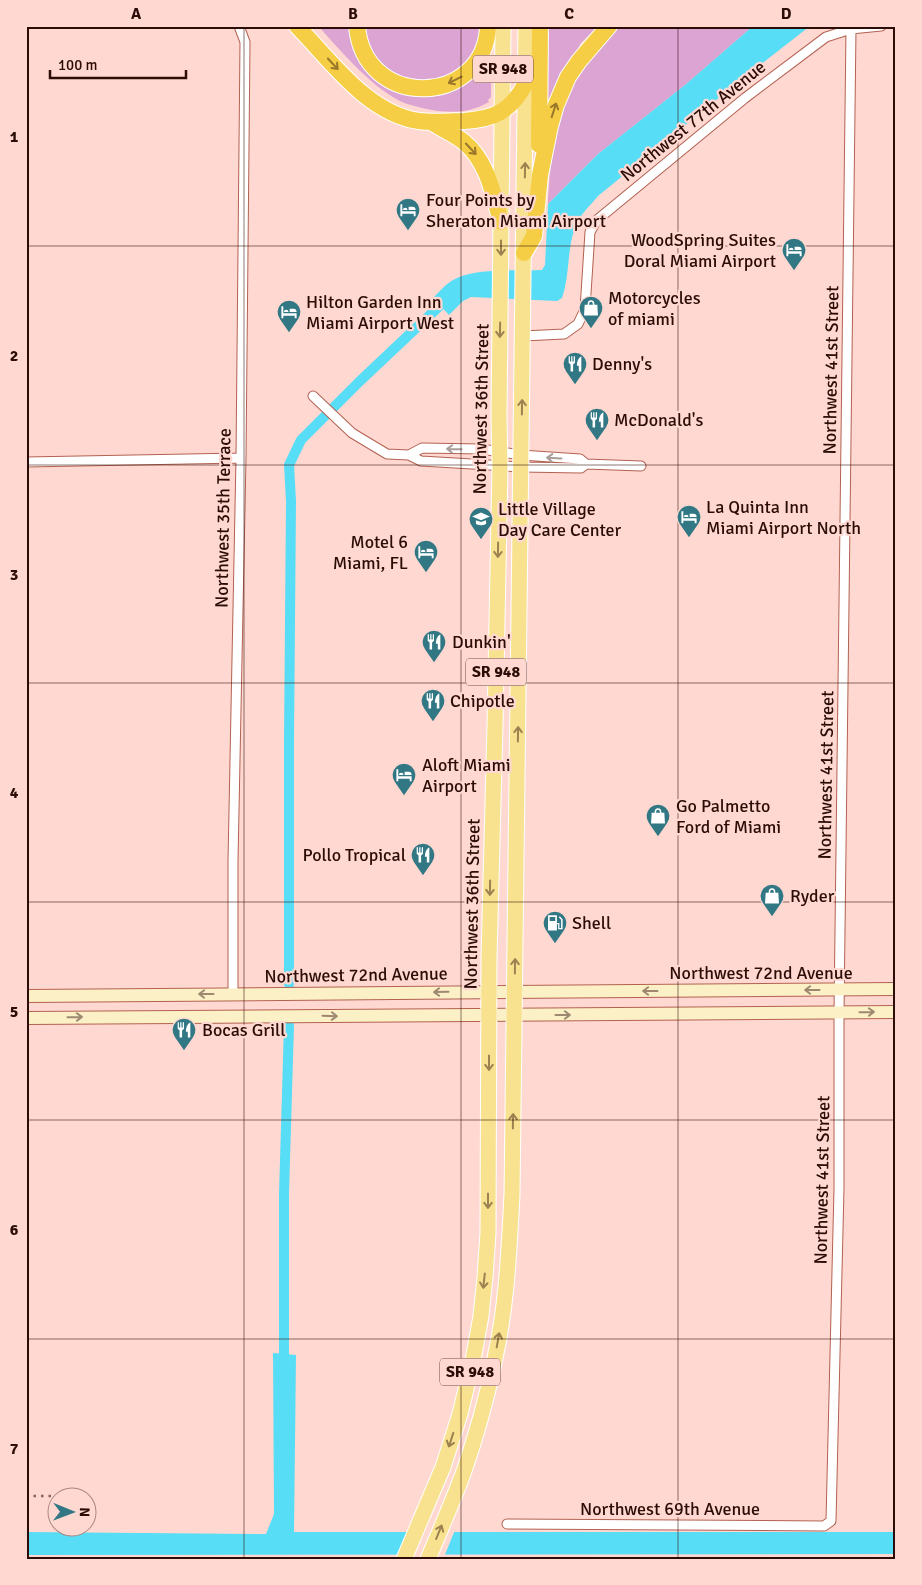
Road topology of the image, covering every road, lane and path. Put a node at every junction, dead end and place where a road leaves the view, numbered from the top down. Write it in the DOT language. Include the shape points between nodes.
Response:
graph roads {
  1 [pos="239,26"];
  2 [pos="297,26"];
  3 [pos="357,26"];
  4 [pos="488,26"];
  5 [pos="503,26"];
  6 [pos="526,26"];
  7 [pos="540,26"];
  8 [pos="609,26"];
  9 [pos="881,26"];
  10 [pos="852,29"];
  11 [pos="526,84"];
  12 [pos="502,112"];
  13 [pos="431,122"];
  14 [pos="540,175"];
  15 [pos="501,222"];
  16 [pos="524,253"];
  17 [pos="523,336"];
  18 [pos="313,396"];
  19 [pos="409,455"];
  20 [pos="241,458"];
  21 [pos="500,459"];
  22 [pos="521,461"];
  23 [pos="26,462"];
  24 [pos="641,466"];
  25 [pos="497,593"];
  26 [pos="519,593"];
  27 [pos="896,989"];
  28 [pos="840,990"];
  29 [pos="489,992"];
  30 [pos="514,992"];
  31 [pos="233,994"];
  32 [pos="26,996"];
  33 [pos="896,1012"];
  34 [pos="839,1013"];
  35 [pos="489,1015"];
  36 [pos="514,1015"];
  37 [pos="26,1018"];
  38 [pos="832,1521"];
  39 [pos="507,1524"];
  40 [pos="404,1559"];
  41 [pos="428,1559"];
  1 -- 20 [label="street, Northwest 35th Terrace" via="244,42"];
  2 -- 13 [label="highway, one-way" via="359,92 403,117"];
  4 -- 3 [label="highway, one-way" via="482,49 468,72 457,80 426,88 408,88 380,75 362,52"];
  5 -- 12 [label="main road, Northwest 36th Street / SR 948"];
  6 -- 11 [label="main road"];
  7 -- 14 [label="highway"];
  14 -- 8 [label="highway, one-way" via="551,121 564,86 584,54"];
  9 -- 10 [label="street, Northwest 77th Avenue"];
  10 -- 17 [label="street, Northwest 77th Avenue" via="826,37 597,220 590,232 585,309 578,324 564,334"];
  10 -- 28 [label="street, Northwest 41st Street"];
  11 -- 12 [label="highway" via="515,101"];
  16 -- 11 [label="main road, one-way"];
  12 -- 13 [label="highway" via="485,119"];
  12 -- 15 [label="main road, Northwest 36th Street / SR 948"];
  13 -- 15 [label="highway, one-way" via="457,137 478,158 490,182"];
  14 -- 16 [label="highway" via="534,236"];
  15 -- 21 [label="main road, Northwest 36th Street / SR 948, one-way"];
  16 -- 17 [label="main road, SR 948"];
  22 -- 17 [label="main road, SR 948, one-way"];
  18 -- 19 [label="street" via="352,433 387,454"];
  19 -- 21 [label="street" via="421,461 480,464"];
  21 -- 19 [label="street, one-way" via="481,449 422,448"];
  20 -- 23 [label="street"];
  20 -- 31 [label="street, Northwest 35th Terrace"];
  21 -- 22 [label="street"];
  21 -- 22 [label="street"];
  21 -- 25 [label="main road, Northwest 36th Street / SR 948, one-way"];
  22 -- 24 [label="street" via="581,468 586,464"];
  22 -- 26 [label="main road, SR 948"];
  25 -- 26 [label="main road"];
  25 -- 29 [label="main road, Northwest 36th Street / SR 948, one-way"];
  30 -- 26 [label="main road, SR 948, one-way"];
  27 -- 28 [label="main road, Northwest 72nd Avenue"];
  28 -- 30 [label="main road, Northwest 72nd Avenue, one-way"];
  28 -- 34 [label="street, Northwest 41st Street"];
  29 -- 30 [label="main road, Northwest 72nd Avenue"];
  29 -- 31 [label="main road, Northwest 72nd Avenue, one-way"];
  29 -- 35 [label="main road, Northwest 36th Street / SR 948"];
  30 -- 36 [label="main road, SR 948"];
  31 -- 32 [label="main road, Northwest 72nd Avenue, one-way"];
  34 -- 33 [label="main road, one-way"];
  36 -- 34 [label="main road, one-way"];
  34 -- 38 [label="street, Northwest 41st Street"];
  35 -- 36 [label="main road"];
  37 -- 35 [label="main road, one-way"];
  35 -- 40 [label="main road, Northwest 36th Street / SR 948, one-way" via="488,1233 481,1316 460,1414 443,1467"];
  41 -- 36 [label="main road, SR 948, one-way" via="463,1474 481,1415 503,1315 512,1196"];
  38 -- 39 [label="street, Northwest 69th Avenue" via="824,1526"];
}
